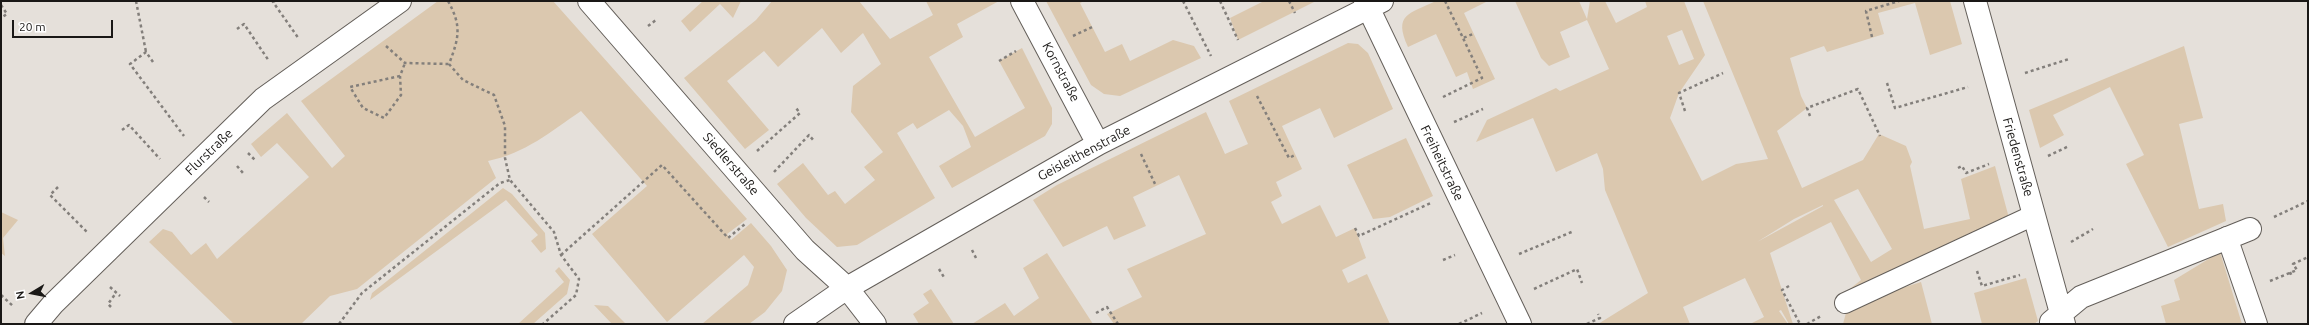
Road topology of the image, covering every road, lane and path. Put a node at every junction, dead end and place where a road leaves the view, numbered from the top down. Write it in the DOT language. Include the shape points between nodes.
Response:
graph roads {
  1 [pos="136,1"];
  2 [pos="274,1"];
  3 [pos="400,1"];
  4 [pos="448,1"];
  5 [pos="589,1"];
  6 [pos="1022,1"];
  7 [pos="1183,1"];
  8 [pos="1220,1"];
  9 [pos="1289,1"];
  10 [pos="1445,1"];
  11 [pos="1899,1"];
  12 [pos="1975,1"];
  13 [pos="1372,3"];
  14 [pos="1,4"];
  15 [pos="1296,16"];
  16 [pos="1,18"];
  17 [pos="1092,26"];
  18 [pos="237,29"];
  19 [pos="1473,34"];
  20 [pos="1872,37"];
  21 [pos="1464,38"];
  22 [pos="1066,40"];
  23 [pos="301,42"];
  24 [pos="381,42"];
  25 [pos="1240,43"];
  26 [pos="1022,48"];
  27 [pos="146,52"];
  28 [pos="1212,56"];
  29 [pos="2069,59"];
  30 [pos="999,61"];
  31 [pos="153,62"];
  32 [pos="270,63"];
  33 [pos="405,63"];
  34 [pos="449,64"];
  35 [pos="1723,73"];
  36 [pos="2024,73"];
  37 [pos="400,76"];
  38 [pos="1887,83"];
  39 [pos="1974,85"];
  40 [pos="1254,89"];
  41 [pos="1436,100"];
  42 [pos="796,108"];
  43 [pos="1483,109"];
  44 [pos="1685,111"];
  45 [pos="1810,116"];
  46 [pos="1451,124"];
  47 [pos="122,130"];
  48 [pos="1880,136"];
  49 [pos="186,140"];
  50 [pos="814,142"];
  51 [pos="1098,144"];
  52 [pos="2069,146"];
  53 [pos="1137,147"];
  54 [pos="1296,155"];
  55 [pos="752,156"];
  56 [pos="2045,158"];
  57 [pos="1994,162"];
  58 [pos="164,164"];
  59 [pos="1958,168"];
  60 [pos="770,176"];
  61 [pos="510,180"];
  62 [pos="1156,186"];
  63 [pos="58,187"];
  64 [pos="2308,201"];
  65 [pos="1434,202"];
  66 [pos="2034,216"];
  67 [pos="749,221"];
  68 [pos="1356,228"];
  69 [pos="2250,229"];
  70 [pos="2093,230"];
  71 [pos="1574,231"];
  72 [pos="90,235"];
  73 [pos="2228,237"];
  74 [pos="2068,244"];
  75 [pos="561,255"];
  76 [pos="1518,255"];
  77 [pos="2308,257"];
  78 [pos="1975,265"];
  79 [pos="2290,272"];
  80 [pos="2024,274"];
  81 [pos="2292,277"];
  82 [pos="1582,283"];
  83 [pos="1789,286"];
  84 [pos="847,288"];
  85 [pos="1529,292"];
  86 [pos="2244,292"];
  87 [pos="116,293"];
  88 [pos="1,295"];
  89 [pos="1845,303"];
  90 [pos="111,307"];
  91 [pos="17,309"];
  92 [pos="1485,312"];
  93 [pos="1096,313"];
  94 [pos="1598,314"];
  95 [pos="2058,320"];
  96 [pos="36,324"];
  97 [pos="339,324"];
  98 [pos="543,324"];
  99 [pos="795,324"];
  100 [pos="875,324"];
  101 [pos="1118,324"];
  102 [pos="1459,324"];
  103 [pos="1520,324"];
  104 [pos="1587,324"];
  105 [pos="1800,324"];
  106 [pos="2257,324"];
  1 -- 27 [label="path"];
  2 -- 23 [label="path"];
  3 -- 96 [label="street, Flurstraße" via="263,99 53,304"];
  4 -- 34 [label="path" via="456,17 458,38"];
  5 -- 84 [label="street, Siedlerstraße" via="805,250"];
  6 -- 51 [label="street, Kornstraße"];
  7 -- 28 [label="path"];
  8 -- 25 [label="path"];
  9 -- 15 [label="path"];
  10 -- 21 [label="path"];
  11 -- 20 [label="path" via="1866,11"];
  12 -- 66 [label="street, Friedenstraße"];
  13 -- 51 [label="street, Geisleithenstraße"];
  13 -- 103 [label="street, Freiheitstraße"];
  14 -- 16 [label="path" via="7,14"];
  17 -- 22 [label="path"];
  18 -- 32 [label="path" via="244,24"];
  19 -- 21 [label="path"];
  21 -- 41 [label="path" via="1482,78"];
  24 -- 33 [label="path"];
  26 -- 30 [label="path"];
  27 -- 31 [label="path"];
  27 -- 49 [label="path" via="130,64"];
  29 -- 36 [label="path"];
  33 -- 34 [label="path"];
  33 -- 37 [label="path"];
  34 -- 61 [label="path" via="462,80 494,95 505,126 505,158"];
  35 -- 44 [label="path" via="1679,93"];
  37 -- 37 [label="path" via="401,95 384,118 363,108 350,87"];
  38 -- 39 [label="path" via="1895,108"];
  40 -- 54 [label="path" via="1289,158"];
  42 -- 55 [label="path" via="800,113"];
  43 -- 46 [label="path"];
  45 -- 48 [label="path" via="1807,108 1858,89"];
  47 -- 58 [label="path" via="129,124"];
  50 -- 60 [label="path" via="809,135"];
  51 -- 84 [label="street, Geisleithenstraße"];
  52 -- 56 [label="path"];
  53 -- 62 [label="path"];
  57 -- 59 [label="path" via="1966,173 1962,166"];
  61 -- 75 [label="path" via="554,232"];
  61 -- 97 [label="path" via="500,183 362,293"];
  63 -- 72 [label="path" via="50,195"];
  64 -- 69 [label="path"];
  65 -- 68 [label="path" via="1359,236"];
  66 -- 89 [label="lane"];
  66 -- 95 [label="street, Friedenstraße"];
  67 -- 75 [label="path" via="728,238 662,165"];
  69 -- 73 [label="street, Friedenstraße"];
  70 -- 74 [label="path"];
  71 -- 76 [label="path"];
  73 -- 86 [label="lane"];
  73 -- 95 [label="street, Friedenstraße" via="2081,297"];
  75 -- 98 [label="path" via="579,279 576,295"];
  77 -- 79 [label="path" via="2294,264 2297,270"];
  78 -- 80 [label="path" via="1982,286"];
  79 -- 81 [label="path"];
  79 -- 86 [label="path"];
  82 -- 85 [label="path" via="1577,269"];
  83 -- 105 [label="path" via="1782,290"];
  84 -- 99 [label="street, Geisleithenstraße"];
  84 -- 100 [label="street, Siedlerstraße"];
  86 -- 106 [label="lane"];
  87 -- 90 [label="path" via="108,304"];
  88 -- 91 [label="path"];
  92 -- 102 [label="path"];
  93 -- 101 [label="path" via="1107,307"];
  94 -- 104 [label="path" via="1600,318"];
}
